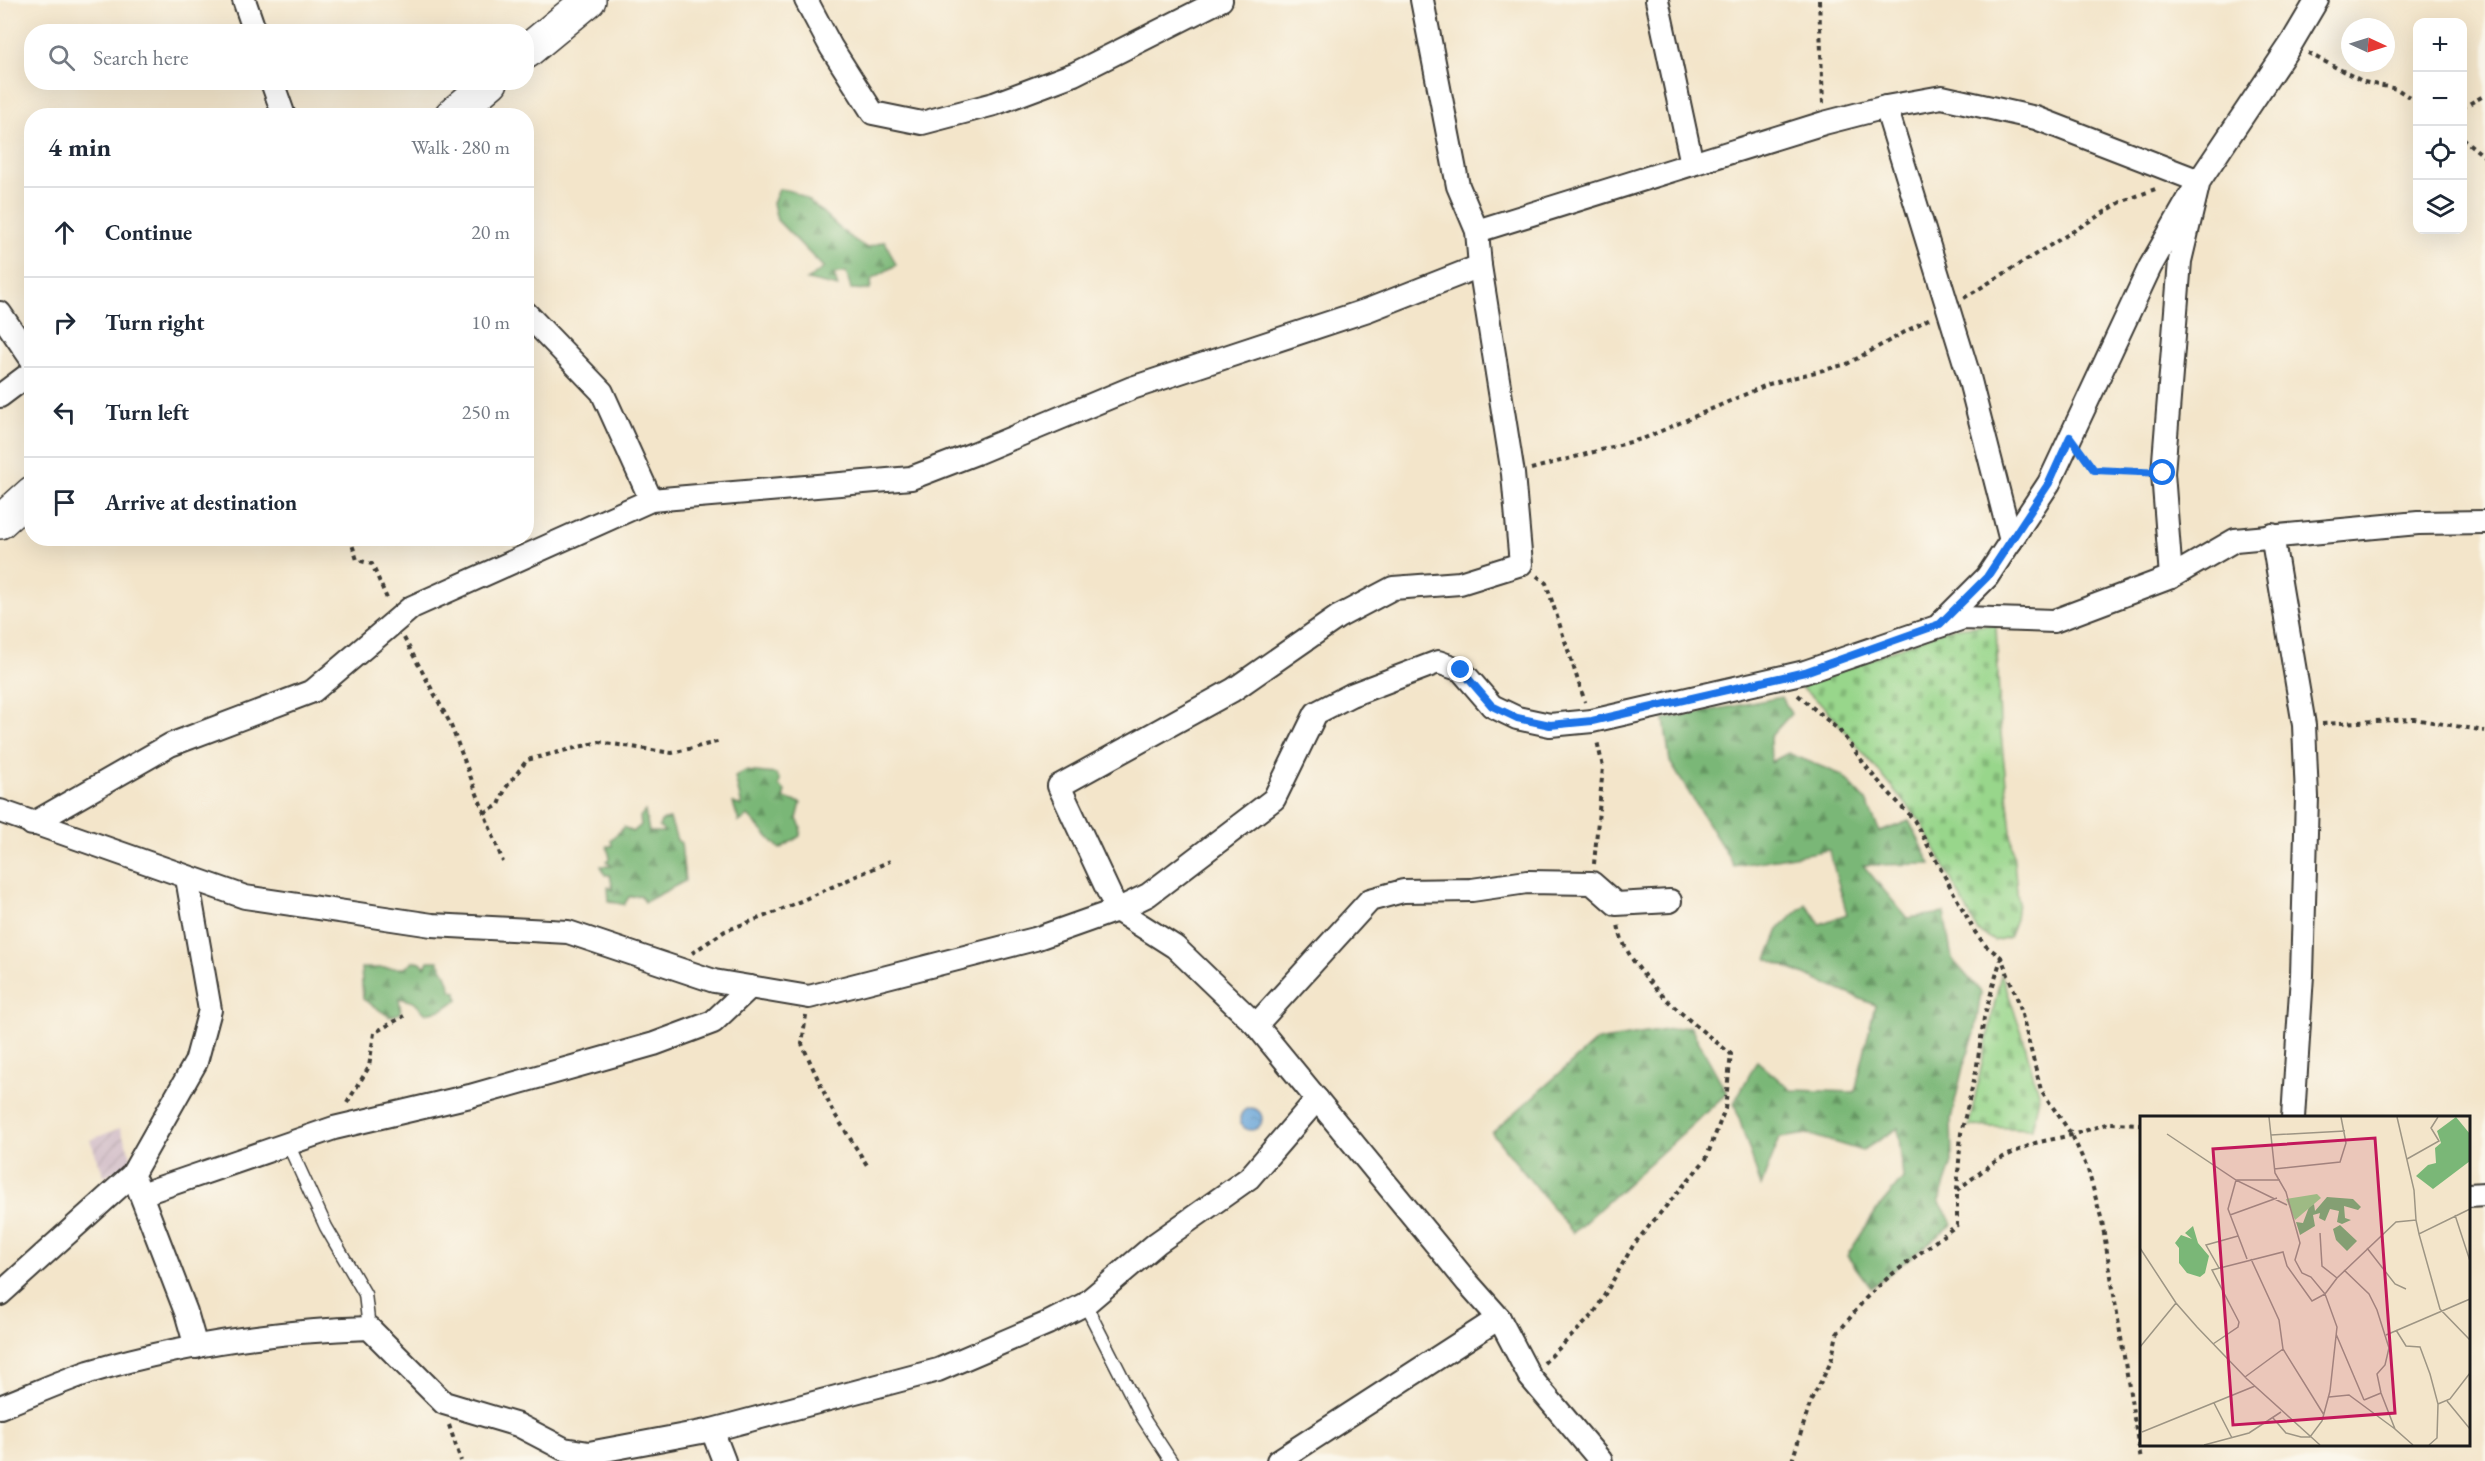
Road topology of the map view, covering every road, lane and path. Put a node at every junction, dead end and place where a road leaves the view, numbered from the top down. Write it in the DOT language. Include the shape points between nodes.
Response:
graph roads {
  1 [pos="244,0"];
  2 [pos="589,0"];
  3 [pos="806,0"];
  4 [pos="1221,0"];
  5 [pos="1422,0"];
  6 [pos="1657,0"];
  7 [pos="1819,0"];
  8 [pos="2317,0"];
  9 [pos="252,24"];
  10 [pos="2291,44"];
  11 [pos="534,45"];
  12 [pos="275,90"];
  13 [pos="482,90"];
  14 [pos="2485,95"];
  15 [pos="2413,100"];
  16 [pos="2467,106"];
  17 [pos="1887,107"];
  18 [pos="281,108"];
  19 [pos="460,108"];
  20 [pos="1824,123"];
  21 [pos="2467,141"];
  22 [pos="2485,157"];
  23 [pos="1692,164"];
  24 [pos="2193,179"];
  25 [pos="1477,231"];
  26 [pos="1480,266"];
  27 [pos="1948,308"];
  28 [pos="0,313"];
  29 [pos="534,321"];
  30 [pos="24,348"];
  31 [pos="24,378"];
  32 [pos="0,396"];
  33 [pos="2070,437"];
  34 [pos="2163,473"];
  35 [pos="1513,474"];
  36 [pos="24,500"];
  37 [pos="651,500"];
  38 [pos="0,522"];
  39 [pos="2485,522"];
  40 [pos="2272,535"];
  41 [pos="2010,541"];
  42 [pos="353,546"];
  43 [pos="1521,564"];
  44 [pos="2171,577"];
  45 [pos="397,620"];
  46 [pos="1940,624"];
  47 [pos="1779,677"];
  48 [pos="1592,721"];
  49 [pos="2304,725"];
  50 [pos="2485,730"];
  51 [pos="722,741"];
  52 [pos="0,811"];
  53 [pos="484,813"];
  54 [pos="32,824"];
  55 [pos="890,861"];
  56 [pos="502,862"];
  57 [pos="187,878"];
  58 [pos="1592,883"];
  59 [pos="1670,901"];
  60 [pos="1616,904"];
  61 [pos="1117,910"];
  62 [pos="2001,957"];
  63 [pos="671,966"];
  64 [pos="750,987"];
  65 [pos="809,997"];
  66 [pos="404,1016"];
  67 [pos="1256,1025"];
  68 [pos="1317,1099"];
  69 [pos="2293,1116"];
  70 [pos="2140,1124"];
  71 [pos="322,1132"];
  72 [pos="2072,1135"];
  73 [pos="288,1144"];
  74 [pos="867,1165"];
  75 [pos="137,1185"];
  76 [pos="1957,1190"];
  77 [pos="2485,1194"];
  78 [pos="2470,1195"];
  79 [pos="0,1294"];
  80 [pos="1085,1304"];
  81 [pos="1499,1318"];
  82 [pos="369,1328"];
  83 [pos="196,1347"];
  84 [pos="1530,1377"];
  85 [pos="444,1403"];
  86 [pos="0,1407"];
  87 [pos="712,1430"];
  88 [pos="461,1461"];
  89 [pos="724,1461"];
  90 [pos="1171,1461"];
  91 [pos="1278,1461"];
  92 [pos="1601,1461"];
  93 [pos="1792,1461"];
  94 [pos="2142,1461"];
  1 -- 9 [label="street"];
  2 -- 11 [label="main road"];
  3 -- 4 [label="street" via="873,113 922,123 994,104 1074,74"];
  5 -- 25 [label="street" via="1458,186"];
  6 -- 23 [label="street"];
  7 -- 20 [label="path"];
  8 -- 10 [label="street"];
  10 -- 15 [label="path" via="2364,82 2397,89"];
  10 -- 24 [label="street"];
  12 -- 18 [label="street"];
  13 -- 19 [label="main road"];
  14 -- 16 [label="path"];
  17 -- 20 [label="street"];
  17 -- 24 [label="street" via="1942,96 2036,118"];
  17 -- 27 [label="street"];
  20 -- 23 [label="street"];
  21 -- 22 [label="path"];
  23 -- 25 [label="street"];
  24 -- 27 [label="path" via="2121,202"];
  24 -- 33 [label="street"];
  24 -- 34 [label="street" via="2180,261"];
  25 -- 26 [label="street"];
  26 -- 35 [label="street"];
  26 -- 37 [label="street" via="1357,314 1132,388 911,478"];
  27 -- 35 [label="path" via="1847,364 1768,384 1645,438"];
  27 -- 41 [label="street"];
  28 -- 30 [label="street"];
  29 -- 37 [label="street" via="602,392"];
  31 -- 32 [label="street"];
  33 -- 34 [label="path" via="2094,470"];
  33 -- 41 [label="street" via="2049,483"];
  34 -- 44 [label="street"];
  35 -- 43 [label="street"];
  36 -- 38 [label="main road"];
  37 -- 45 [label="street" via="412,607"];
  39 -- 40 [label="street" via="2418,523"];
  40 -- 44 [label="street" via="2235,540"];
  40 -- 49 [label="street"];
  41 -- 46 [label="street" via="1987,577"];
  42 -- 45 [label="path" via="357,560 372,564"];
  43 -- 48 [label="path" via="1546,583"];
  43 -- 61 [label="street" via="1460,584 1393,588 1338,617 1233,690 1059,786"];
  44 -- 46 [label="street" via="2054,621 1963,618"];
  45 -- 53 [label="path" via="450,723"];
  45 -- 54 [label="street" via="313,690 170,745"];
  46 -- 47 [label="street" via="1805,672"];
  47 -- 48 [label="street"];
  47 -- 62 [label="path" via="1840,731 1871,773 1914,820 1975,932"];
  48 -- 58 [label="path" via="1603,767"];
  48 -- 61 [label="street" via="1550,725 1517,718 1492,706 1461,670 1438,663 1351,695 1316,713 1274,799 1148,895"];
  49 -- 50 [label="path" via="2414,719"];
  49 -- 69 [label="street" via="2307,797"];
  51 -- 53 [label="path" via="672,753 599,742 527,760 499,804"];
  52 -- 54 [label="street"];
  53 -- 56 [label="path"];
  54 -- 57 [label="street"];
  55 -- 63 [label="path" via="725,931"];
  57 -- 63 [label="street" via="245,897 420,923 568,932"];
  57 -- 75 [label="street" via="210,1010 196,1062"];
  58 -- 60 [label="street"];
  58 -- 67 [label="street" via="1527,882 1472,890 1403,891 1370,900"];
  59 -- 60 [label="street"];
  60 -- 84 [label="path" via="1620,936 1651,985 1731,1054 1725,1109 1706,1159 1634,1244 1593,1315"];
  61 -- 65 [label="street" via="1035,939"];
  61 -- 67 [label="street" via="1175,947"];
  62 -- 72 [label="path" via="2019,1003 2041,1089"];
  62 -- 76 [label="path" via="1960,1133"];
  63 -- 64 [label="street" via="714,981"];
  64 -- 65 [label="street"];
  64 -- 71 [label="street" via="713,1022 654,1044 470,1096"];
  65 -- 74 [label="path" via="802,1044 832,1110"];
  66 -- 71 [label="path" via="374,1033 369,1067 352,1098"];
  67 -- 68 [label="street"];
  68 -- 80 [label="street" via="1249,1178 1157,1243"];
  68 -- 81 [label="street"];
  70 -- 72 [label="path" via="2109,1123"];
  71 -- 73 [label="street"];
  72 -- 76 [label="path" via="2035,1143 1997,1160"];
  72 -- 94 [label="path" via="2088,1170 2102,1221"];
  73 -- 75 [label="street"];
  73 -- 82 [label="lane" via="326,1227 365,1294"];
  75 -- 79 [label="street" via="15,1278"];
  75 -- 83 [label="street"];
  76 -- 93 [label="path" via="1957,1225 1891,1275 1837,1334 1831,1362 1811,1401"];
  77 -- 78 [label="street"];
  80 -- 87 [label="street" via="938,1371"];
  80 -- 90 [label="lane" via="1143,1418"];
  81 -- 84 [label="street"];
  81 -- 91 [label="street"];
  82 -- 83 [label="street" via="318,1330"];
  82 -- 85 [label="street"];
  83 -- 86 [label="street" via="88,1373"];
  84 -- 92 [label="street"];
  85 -- 87 [label="street" via="518,1425 564,1449 589,1453"];
  85 -- 88 [label="path"];
  87 -- 89 [label="street"];
}
